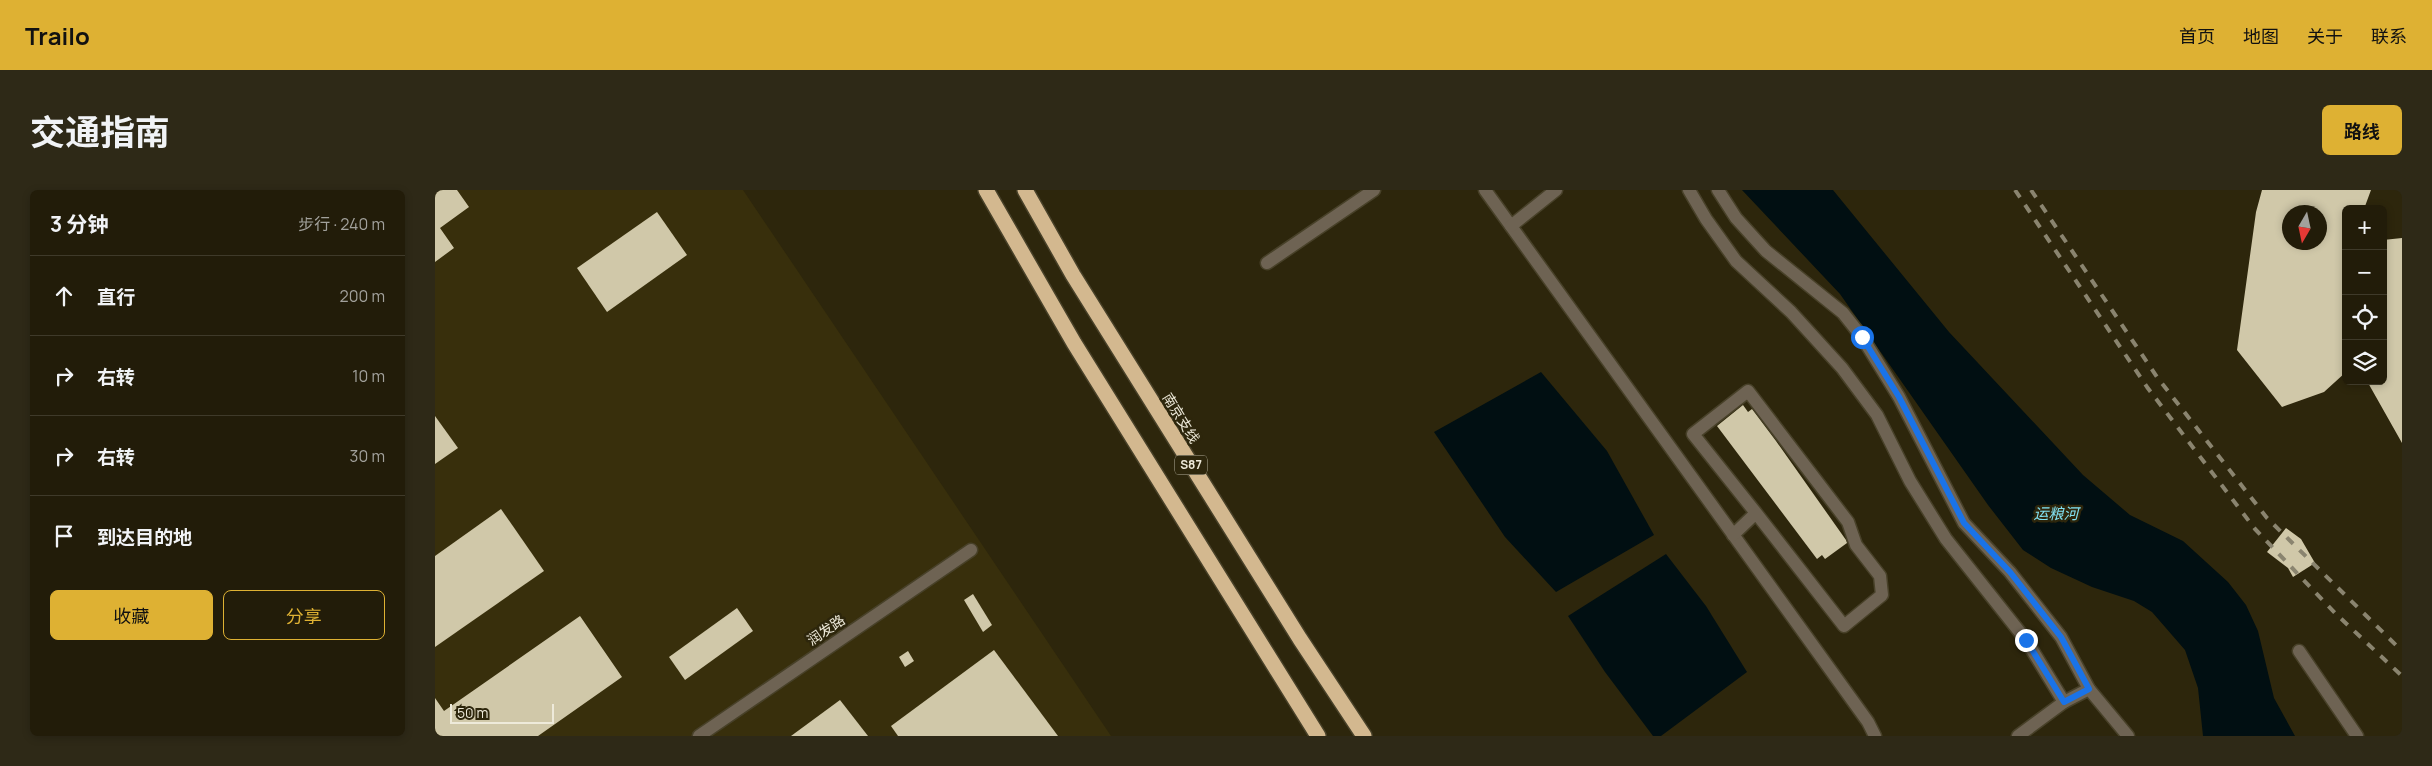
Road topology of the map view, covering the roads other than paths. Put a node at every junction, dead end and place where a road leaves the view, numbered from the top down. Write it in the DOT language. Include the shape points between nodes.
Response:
graph roads {
  1 [pos="986,190"];
  2 [pos="1025,190"];
  3 [pos="1374,190"];
  4 [pos="1485,190"];
  5 [pos="1556,190"];
  6 [pos="1689,190"];
  7 [pos="1718,190"];
  8 [pos="1511,226"];
  9 [pos="1267,263"];
  10 [pos="1757,513"];
  11 [pos="1733,535"];
  12 [pos="971,550"];
  13 [pos="2299,651"];
  14 [pos="2089,689"];
  15 [pos="2064,702"];
  16 [pos="699,736"];
  17 [pos="1318,736"];
  18 [pos="1364,736"];
  19 [pos="1875,736"];
  20 [pos="2018,736"];
  21 [pos="2128,736"];
  22 [pos="2357,736"];
  1 -- 17 [label="highway, S87" via="1074,343"];
  2 -- 18 [label="highway, 南京支线 / S87" via="1078,284"];
  3 -- 9 [label="street"];
  4 -- 8 [label="street"];
  5 -- 8 [label="street"];
  6 -- 15 [label="street" via="1736,261 1791,312 1843,368 1871,407 1910,481 1946,539 2026,640"];
  7 -- 14 [label="street" via="1736,218 1766,251 1843,313 1862,337 1899,397 1964,523 2010,572 2061,637"];
  8 -- 11 [label="street"];
  10 -- 10 [label="street" via="1845,626 1883,595 1880,576 1856,545 1848,522 1748,391 1693,434"];
  10 -- 11 [label="street"];
  11 -- 19 [label="street"];
  12 -- 16 [label="street, 润发路"];
  13 -- 22 [label="street"];
  14 -- 15 [label="street"];
  14 -- 21 [label="street"];
  15 -- 20 [label="street"];
}
